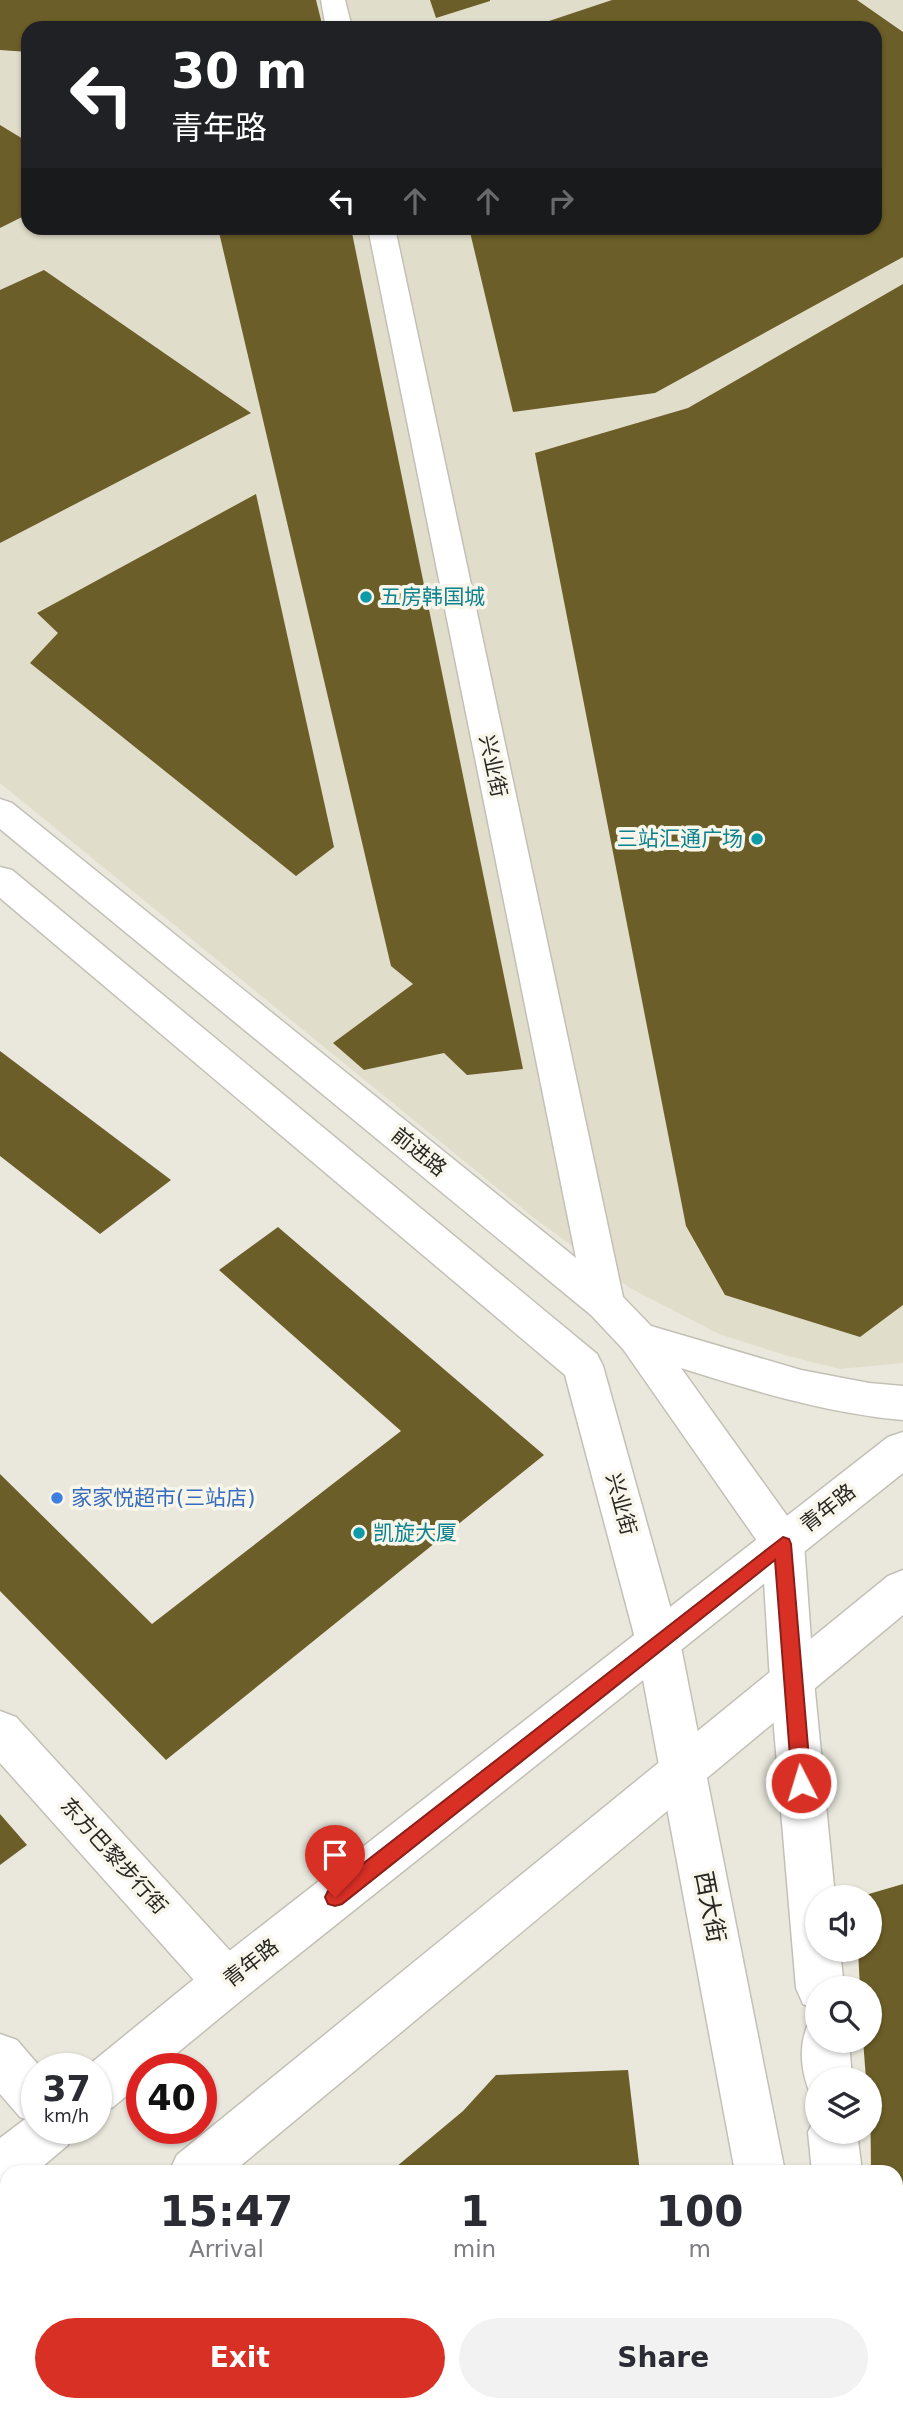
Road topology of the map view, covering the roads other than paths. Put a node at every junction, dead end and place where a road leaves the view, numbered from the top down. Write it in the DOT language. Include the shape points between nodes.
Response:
graph roads {
  1 [pos="333,0"];
  2 [pos="338,21"];
  3 [pos="382,235"];
  4 [pos="0,811"];
  5 [pos="0,879"];
  6 [pos="605,1304"];
  7 [pos="637,1338"];
  8 [pos="903,1403"];
  9 [pos="903,1449"];
  10 [pos="783,1544"];
  11 [pos="903,1589"];
  12 [pos="658,1643"];
  13 [pos="792,1681"];
  14 [pos="0,1731"];
  15 [pos="685,1770"];
  16 [pos="819,1976"];
  17 [pos="227,1982"];
  18 [pos="0,2057"];
  19 [pos="112,2077"];
  20 [pos="21,2081"];
  21 [pos="32,2144"];
  22 [pos="834,2144"];
  23 [pos="7,2165"];
  24 [pos="203,2165"];
  25 [pos="759,2165"];
  26 [pos="836,2165"];
  1 -- 2 [label="street"];
  3 -- 6 [label="street, 兴业街"];
  4 -- 6 [label="street, 前进路"];
  5 -- 12 [label="street, 兴业街" via="583,1366"];
  6 -- 7 [label="street, 前进路"];
  7 -- 8 [label="street" via="802,1388 865,1401"];
  7 -- 10 [label="street, 前进路"];
  9 -- 10 [label="street, 青年路"];
  10 -- 12 [label="street, 青年路"];
  10 -- 13 [label="street"];
  11 -- 13 [label="street"];
  12 -- 15 [label="street, 西大街"];
  12 -- 17 [label="street, 青年路"];
  13 -- 15 [label="street"];
  13 -- 16 [label="street"];
  14 -- 17 [label="street, 东方巴黎步行街"];
  15 -- 24 [label="street"];
  15 -- 25 [label="street, 西大街"];
  17 -- 19 [label="street, 青年路"];
  18 -- 20 [label="street"];
  21 -- 23 [label="street"];
  22 -- 26 [label="street"];
}
